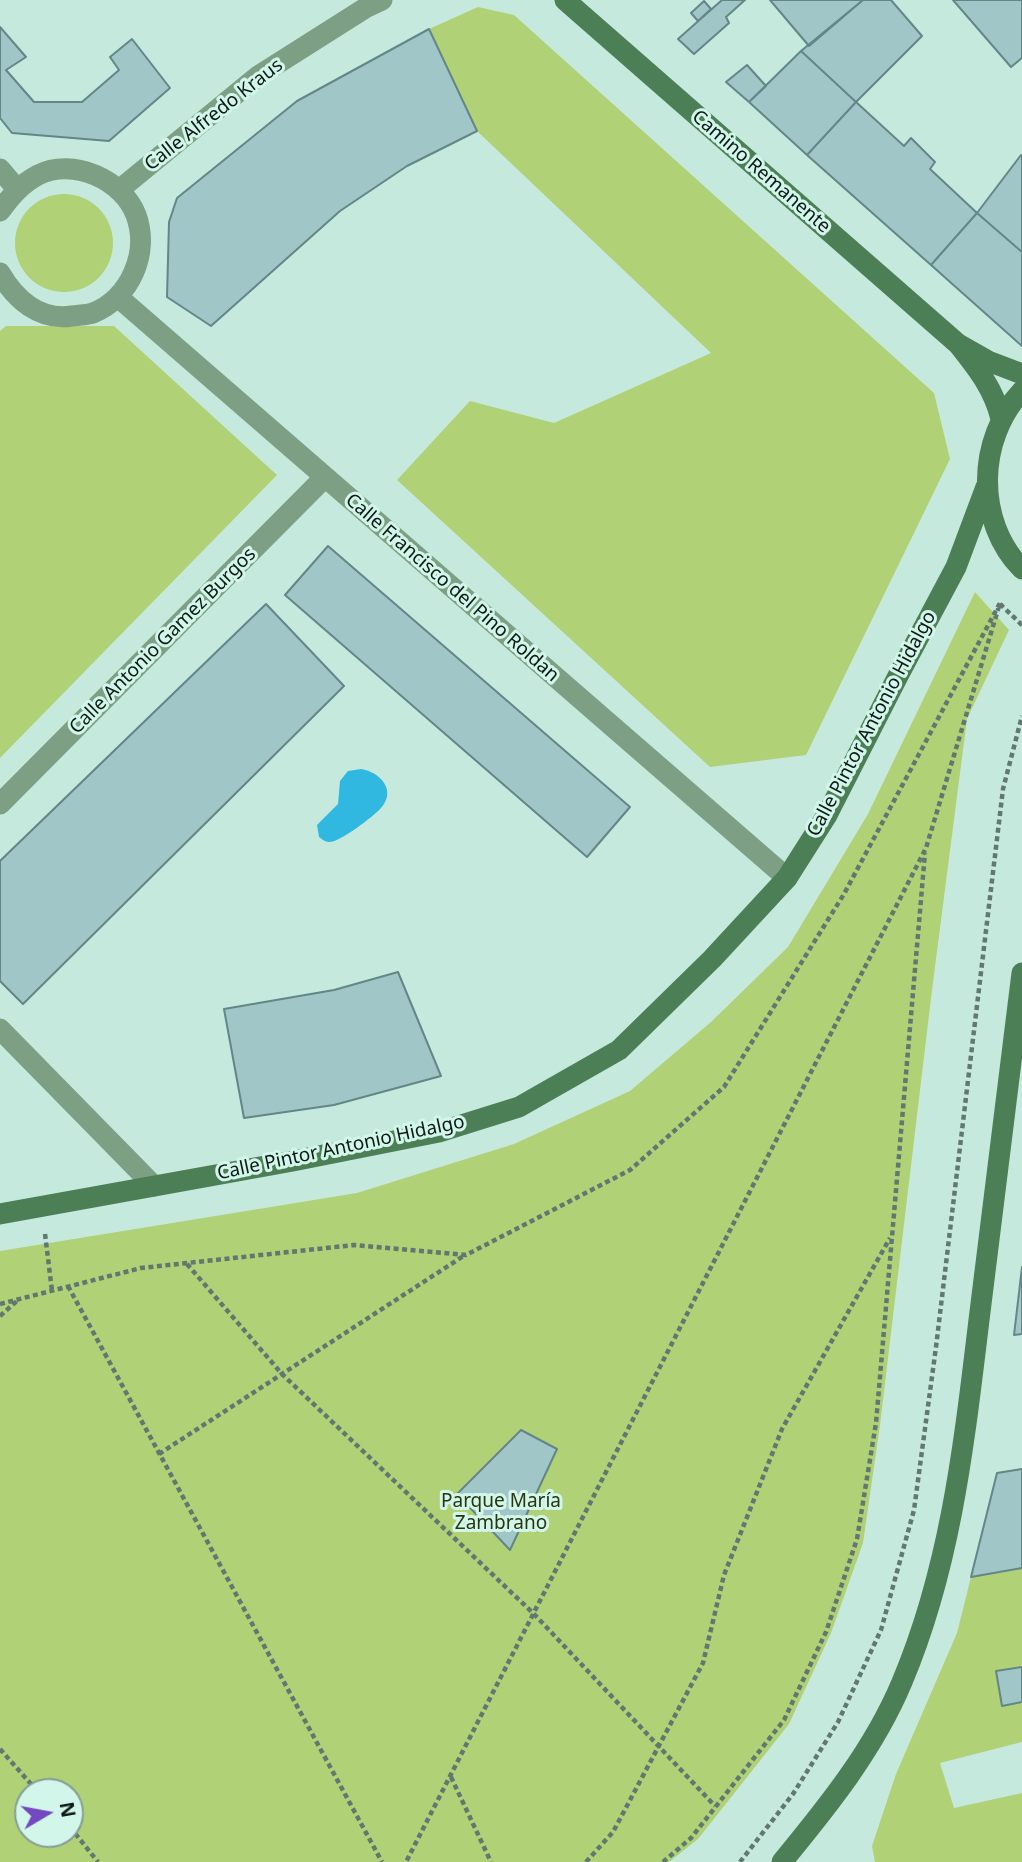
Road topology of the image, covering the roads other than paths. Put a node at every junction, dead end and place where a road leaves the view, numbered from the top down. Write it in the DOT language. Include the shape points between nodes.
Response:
graph roads {
  1 [pos="382,0"];
  2 [pos="565,0"];
  3 [pos="0,169"];
  4 [pos="17,188"];
  5 [pos="119,190"];
  6 [pos="0,211"];
  7 [pos="0,273"];
  8 [pos="6,297"];
  9 [pos="118,297"];
  10 [pos="958,344"];
  11 [pos="1022,374"];
  12 [pos="1022,391"];
  13 [pos="1001,419"];
  14 [pos="325,477"];
  15 [pos="986,487"];
  16 [pos="1022,569"];
  17 [pos="0,804"];
  18 [pos="787,878"];
  19 [pos="1022,973"];
  20 [pos="0,1029"];
  21 [pos="154,1186"];
  22 [pos="0,1214"];
  23 [pos="782,1862"];
  1 -- 5 [label="street, Calle Alfredo Kraus" via="258,76"];
  2 -- 10 [label="street, Camino Remanente"];
  3 -- 4 [label="street"];
  4 -- 5 [label="street" via="41,173 69,169 96,174"];
  4 -- 6 [label="street"];
  5 -- 9 [label="street" via="136,215 141,244 135,273"];
  7 -- 8 [label="street"];
  8 -- 9 [label="street" via="63,317 93,313"];
  9 -- 14 [label="street, Calle Francisco del Pino Roldan"];
  10 -- 11 [label="street, Camino Remanente"];
  10 -- 13 [label="street, Camino Remanente" via="989,386"];
  12 -- 13 [label="street"];
  13 -- 15 [label="street"];
  14 -- 17 [label="street, Calle Antonio Gamez Burgos"];
  14 -- 18 [label="street, Calle Francisco del Pino Roldan"];
  15 -- 16 [label="street" via="993,524 1010,557"];
  15 -- 18 [label="street, Calle Pintor Antonio Hidalgo" via="956,567 827,815"];
  18 -- 21 [label="street, Calle Pintor Antonio Hidalgo" via="619,1050 519,1107 439,1132"];
  19 -- 23 [label="street" via="970,1397 946,1548 926,1619 883,1720 846,1780"];
  20 -- 21 [label="street"];
  21 -- 22 [label="street, Calle Pintor Antonio Hidalgo"];
}
